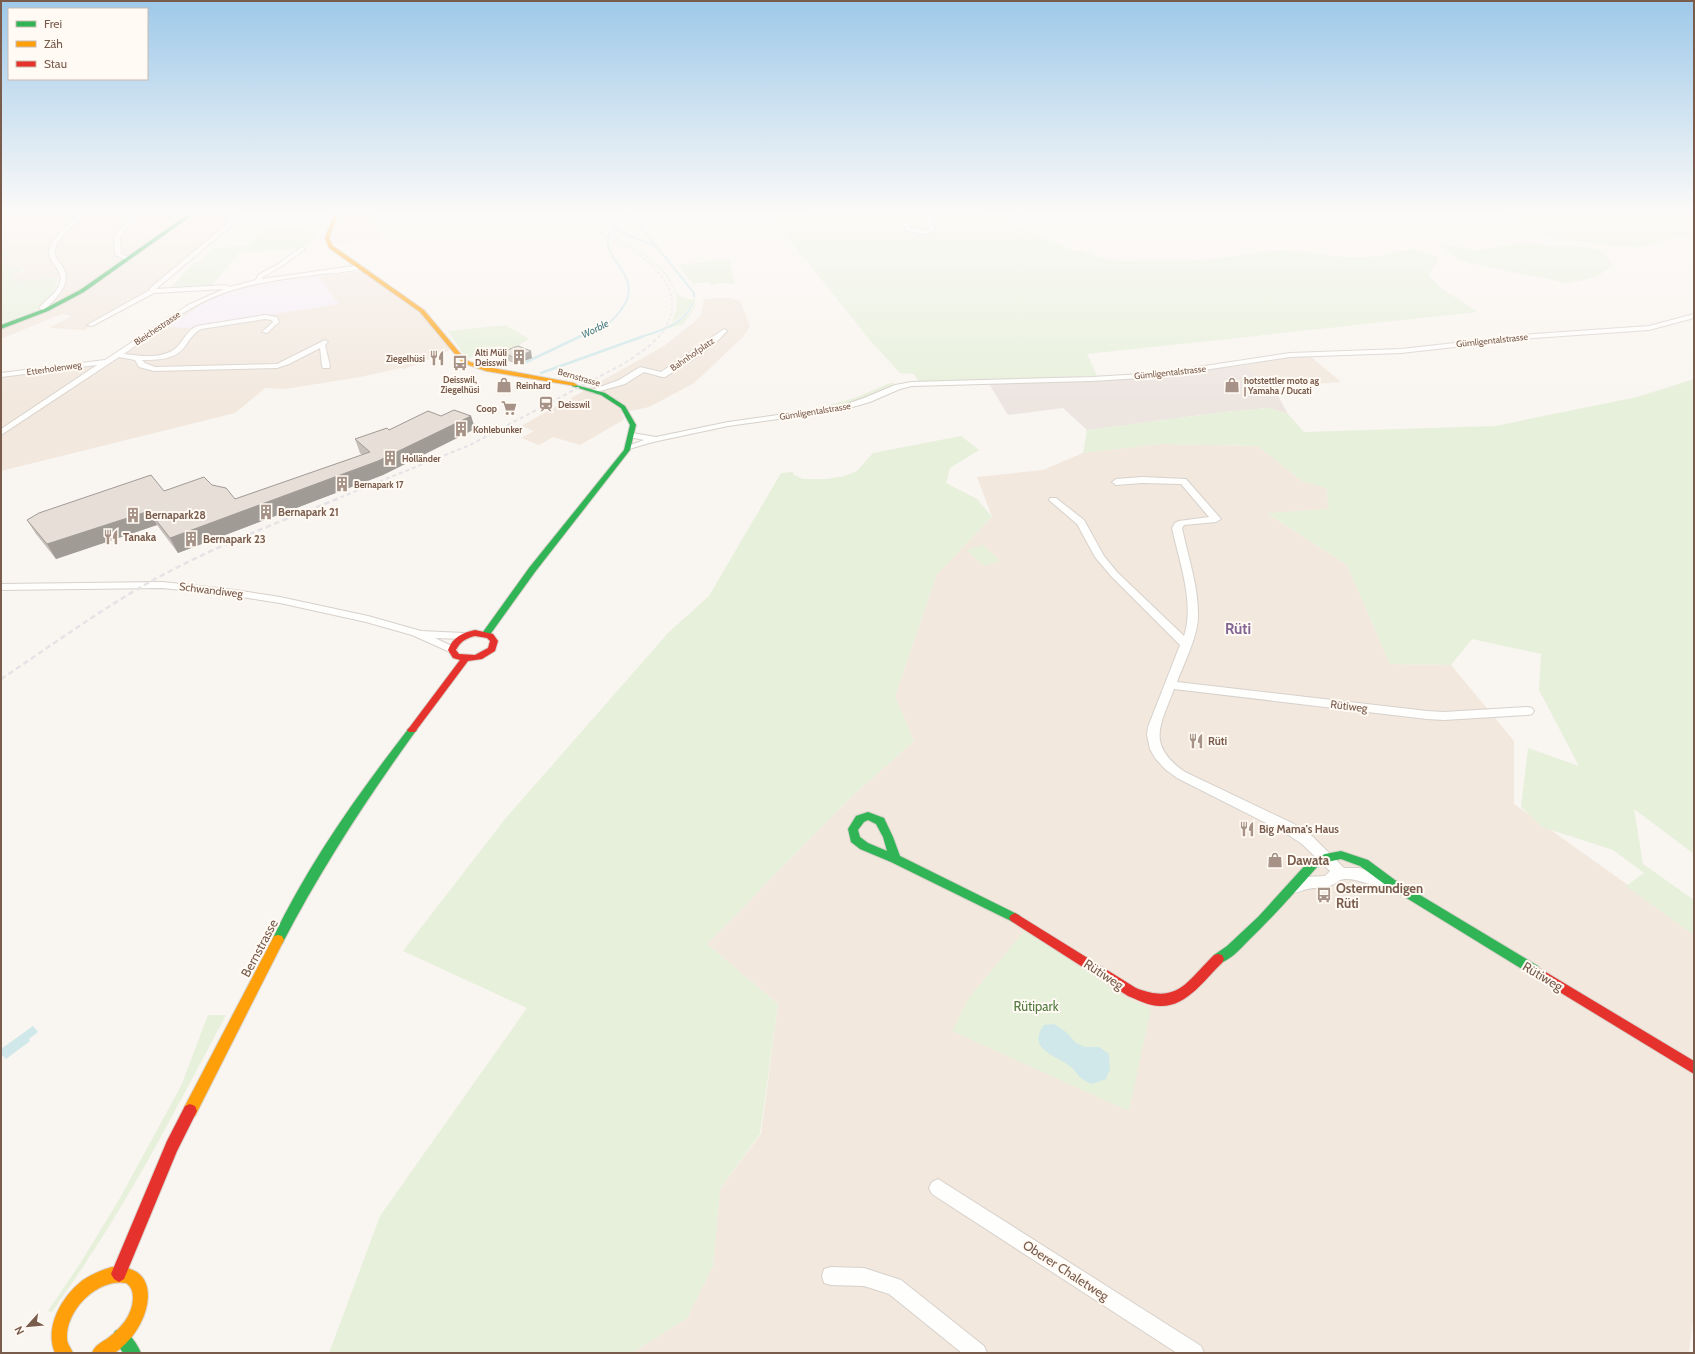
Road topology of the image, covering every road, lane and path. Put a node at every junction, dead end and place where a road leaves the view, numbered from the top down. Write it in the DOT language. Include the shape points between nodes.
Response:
graph roads {
  1 [pos="63,274"];
  2 [pos="107,274"];
  3 [pos="170,274"];
  4 [pos="263,274"];
  5 [pos="313,274"];
  6 [pos="371,274"];
  7 [pos="260,282"];
  8 [pos="234,287"];
  9 [pos="153,291"];
  10 [pos="46,310"];
  11 [pos="1694,316"];
  12 [pos="90,325"];
  13 [pos="1,326"];
  14 [pos="724,331"];
  15 [pos="266,332"];
  16 [pos="118,355"];
  17 [pos="137,358"];
  18 [pos="107,362"];
  19 [pos="326,366"];
  20 [pos="1,375"];
  21 [pos="593,391"];
  22 [pos="1,433"];
  23 [pos="632,435"];
  24 [pos="650,440"];
  25 [pos="629,447"];
  26 [pos="1116,482"];
  27 [pos="1053,500"];
  28 [pos="1,587"];
  29 [pos="416,633"];
  30 [pos="486,634"];
  31 [pos="464,636"];
  32 [pos="1186,644"];
  33 [pos="452,650"];
  34 [pos="465,659"];
  35 [pos="1170,684"];
  36 [pos="1528,711"];
  37 [pos="1325,858"];
  38 [pos="895,859"];
  39 [pos="1341,873"];
  40 [pos="1392,883"];
  41 [pos="1292,889"];
  42 [pos="1694,1068"];
  43 [pos="938,1188"];
  44 [pos="119,1274"];
  45 [pos="831,1276"];
  46 [pos="122,1337"];
  47 [pos="63,1352"];
  48 [pos="100,1353"];
  49 [pos="132,1353"];
  50 [pos="977,1353"];
  51 [pos="1194,1353"];
  1 -- 10 [label="street" via="57,294 42,308"];
  2 -- 10 [label="main road"];
  3 -- 9 [label="street" via="152,289"];
  4 -- 7 [label="street" via="260,276"];
  5 -- 7 [label="street, Bleichestrasse"];
  6 -- 21 [label="main road, Bernstrasse" via="428,316 458,356 468,363 489,370 562,382"];
  7 -- 8 [label="street, Bleichestrasse"];
  8 -- 9 [label="street"];
  8 -- 16 [label="street, Bleichestrasse" via="196,303"];
  9 -- 12 [label="street"];
  10 -- 13 [label="main road"];
  11 -- 24 [label="street, Gümligentalstrasse" via="1649,328 1526,337 1401,351 1290,355 1158,375 912,384 842,408 728,424"];
  14 -- 21 [label="street, Bahnhofplatz" via="703,349 662,375 643,369 622,382"];
  15 -- 17 [label="street, Bleichestrasse" via="276,322 275,318 265,317 199,327 176,352"];
  16 -- 17 [label="street, Bleichestrasse"];
  16 -- 18 [label="street, Bleichestrasse"];
  17 -- 19 [label="street, Bleichestrasse" via="142,365 154,369 277,366 288,363 323,344"];
  18 -- 20 [label="street, Etterholenweg"];
  18 -- 22 [label="street, Bleichestrasse"];
  21 -- 23 [label="main road, Bernstrasse" via="615,401 624,409 632,422"];
  23 -- 24 [label="street, Gümligentalstrasse"];
  23 -- 25 [label="main road, Bernstrasse"];
  24 -- 25 [label="street, Gümligentalstrasse"];
  25 -- 30 [label="main road, Bernstrasse" via="532,570"];
  26 -- 32 [label="street" via="1183,481 1216,519 1182,523 1176,528 1192,598 1193,619"];
  27 -- 32 [label="street" via="1081,522 1100,557 1114,574"];
  28 -- 29 [label="street, Schwandiweg" via="162,585 200,588 306,605"];
  29 -- 31 [label="street, Schwandiweg"];
  29 -- 33 [label="street, Schwandiweg"];
  30 -- 31 [label="main road"];
  30 -- 34 [label="main road" via="494,642 492,648 483,655"];
  31 -- 33 [label="main road" via="455,642"];
  32 -- 35 [label="street"];
  33 -- 34 [label="main road" via="456,656"];
  34 -- 44 [label="main road, Bernstrasse" via="372,781 301,895 172,1146"];
  35 -- 36 [label="street, Rütiweg" via="1427,715"];
  35 -- 37 [label="street" via="1153,731 1155,746 1165,761 1181,774 1289,828 1307,840"];
  37 -- 39 [label="street"];
  37 -- 40 [label="main road, Rütiweg" via="1340,856 1357,860"];
  37 -- 41 [label="main road, Rütiweg" via="1306,870"];
  38 -- 38 [label="main road, Rütiweg" via="880,821 868,816 860,819 853,830 855,839 864,846"];
  38 -- 41 [label="main road, Rütiweg" via="1024,922 1132,992 1159,1001 1170,999 1189,989"];
  39 -- 40 [label="street, Rütiweg" via="1353,873"];
  39 -- 41 [label="street, Rütiweg" via="1328,881 1306,883"];
  40 -- 42 [label="main road, Rütiweg"];
  43 -- 51 [label="street, Oberer Chaletweg"];
  44 -- 46 [label="main road" via="129,1275 137,1280 142,1299 138,1312"];
  44 -- 47 [label="main road" via="96,1281 85,1289 67,1310 58,1334"];
  45 -- 50 [label="street" via="864,1277 894,1287"];
  46 -- 48 [label="main road"];
  46 -- 49 [label="main road"];
}
